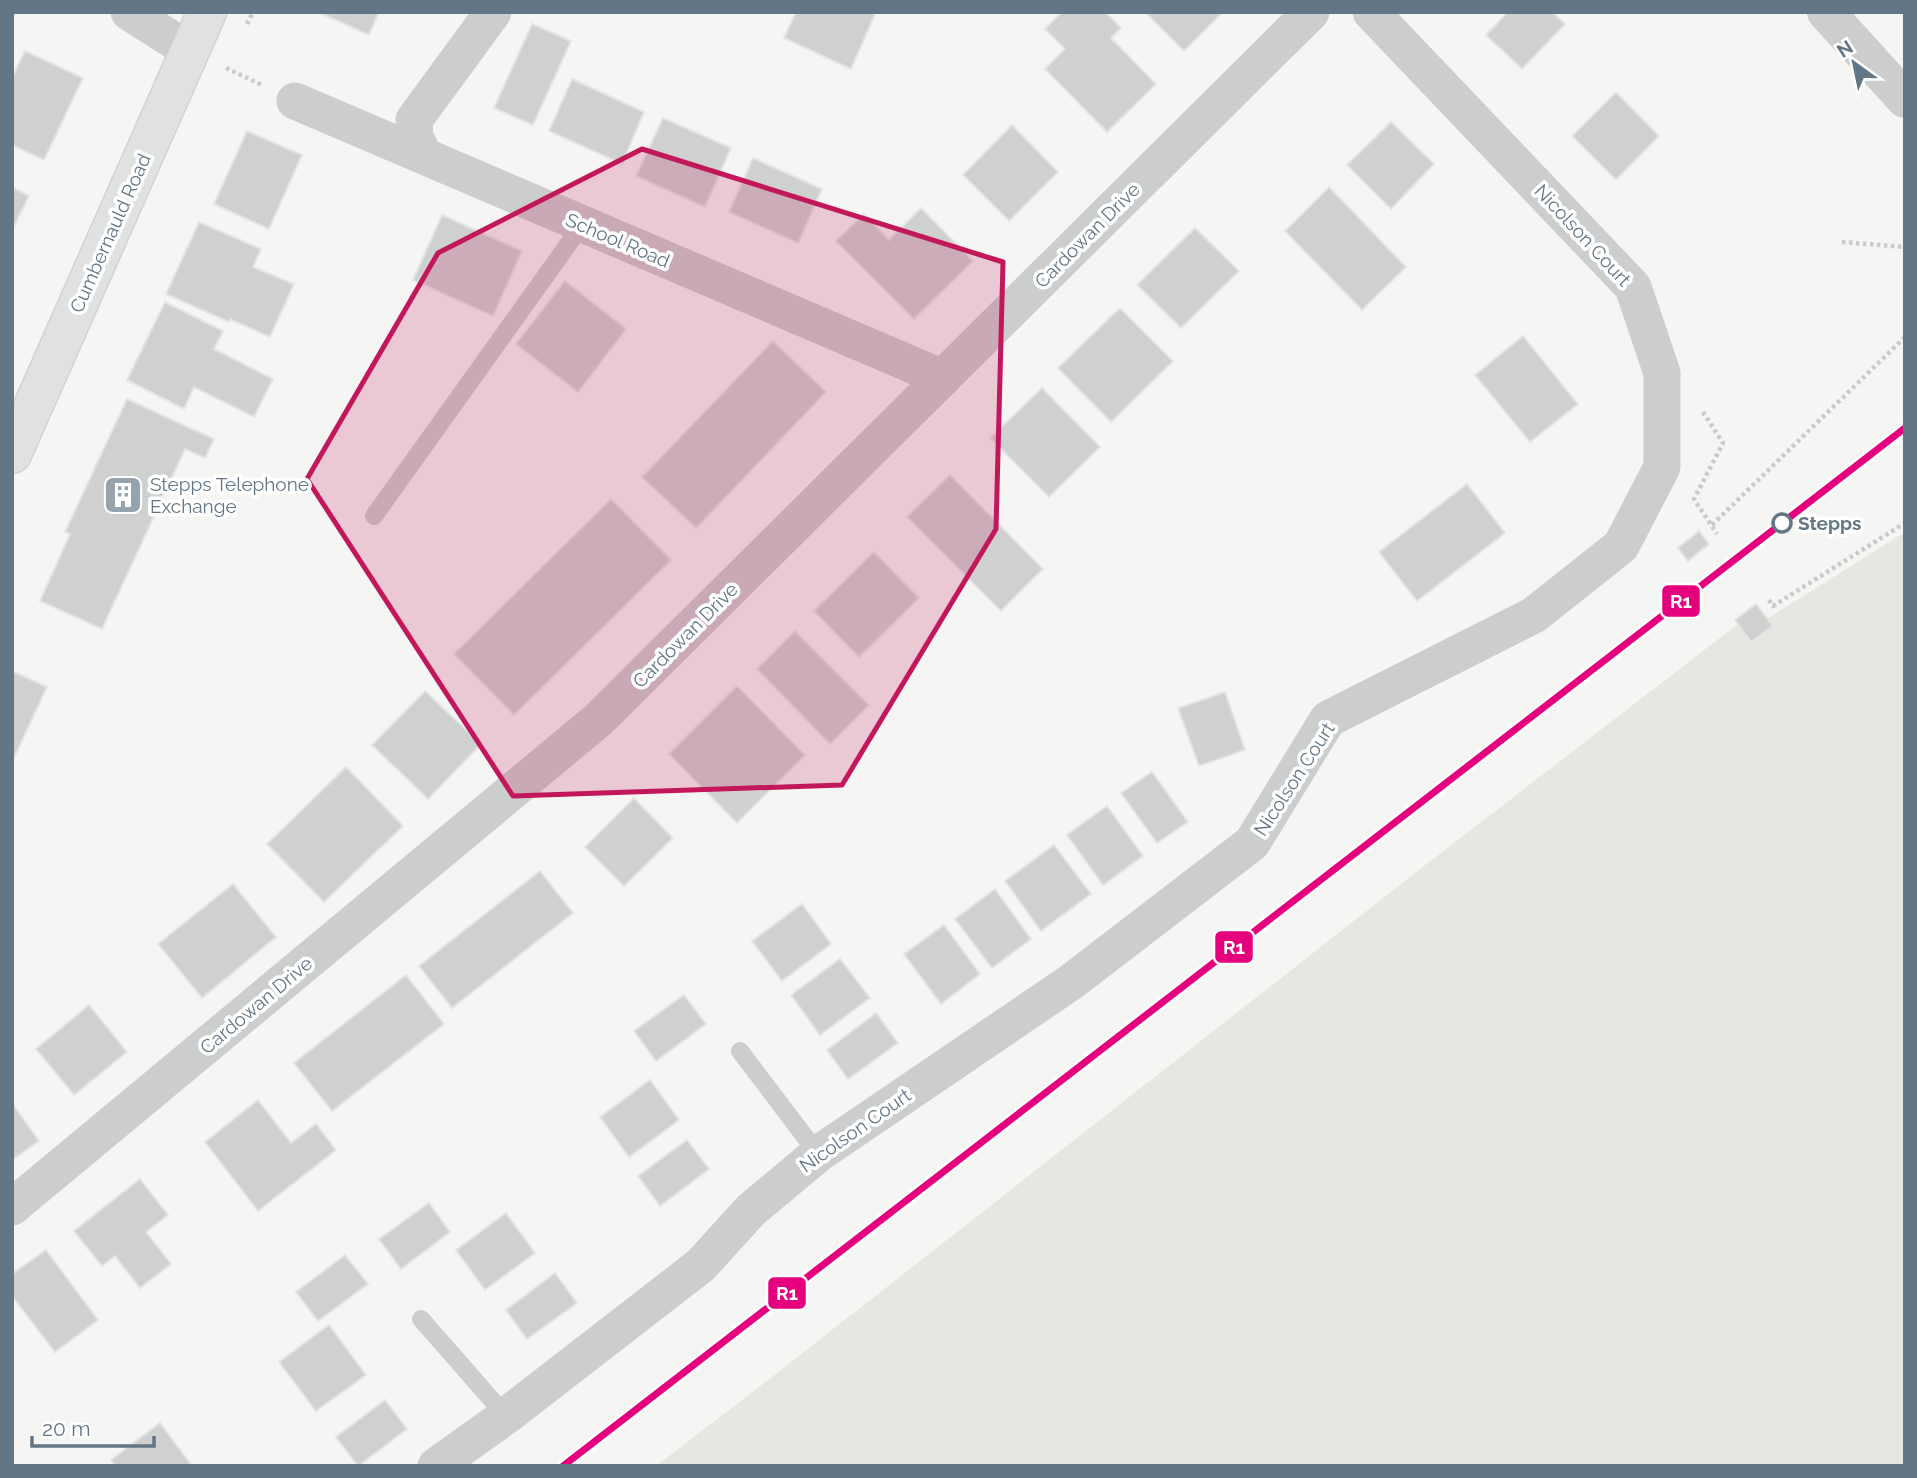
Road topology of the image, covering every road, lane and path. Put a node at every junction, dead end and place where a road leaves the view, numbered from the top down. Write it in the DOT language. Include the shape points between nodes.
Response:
graph roads {
  1 [pos="129,12"];
  2 [pos="207,12"];
  3 [pos="493,12"];
  4 [pos="1311,12"];
  5 [pos="1371,12"];
  6 [pos="1826,12"];
  7 [pos="190,51"];
  8 [pos="1905,99"];
  9 [pos="295,100"];
  10 [pos="424,155"];
  11 [pos="582,225"];
  12 [pos="1842,242"];
  13 [pos="1905,247"];
  14 [pos="1905,337"];
  15 [pos="943,378"];
  16 [pos="12,454"];
  17 [pos="374,516"];
  18 [pos="1905,523"];
  19 [pos="1712,525"];
  20 [pos="1769,600"];
  21 [pos="740,1051"];
  22 [pos="818,1154"];
  23 [pos="12,1207"];
  24 [pos="421,1319"];
  25 [pos="506,1416"];
  26 [pos="436,1466"];
  1 -- 7 [label="street"];
  2 -- 7 [label="main road, Cumbernauld Road"];
  3 -- 10 [label="street" via="414,120 415,138"];
  4 -- 15 [label="street, Cardowan Drive"];
  5 -- 22 [label="street, Nicolson Court" via="1633,286 1662,373 1662,467 1621,546 1534,615 1328,719 1252,842 1071,982"];
  6 -- 8 [label="street"];
  7 -- 9 [label="path"];
  7 -- 16 [label="main road, Cumbernauld Road"];
  9 -- 10 [label="street, School Road"];
  10 -- 11 [label="street, School Road"];
  11 -- 15 [label="street, School Road"];
  11 -- 17 [label="lane"];
  12 -- 13 [label="path"];
  14 -- 19 [label="path"];
  15 -- 23 [label="street, Cardowan Drive" via="598,720"];
  18 -- 20 [label="path" via="1773,606"];
  21 -- 22 [label="lane"];
  22 -- 25 [label="street, Nicolson Court" via="751,1210 701,1265"];
  24 -- 25 [label="lane"];
  25 -- 26 [label="street, Nicolson Court"];
}
